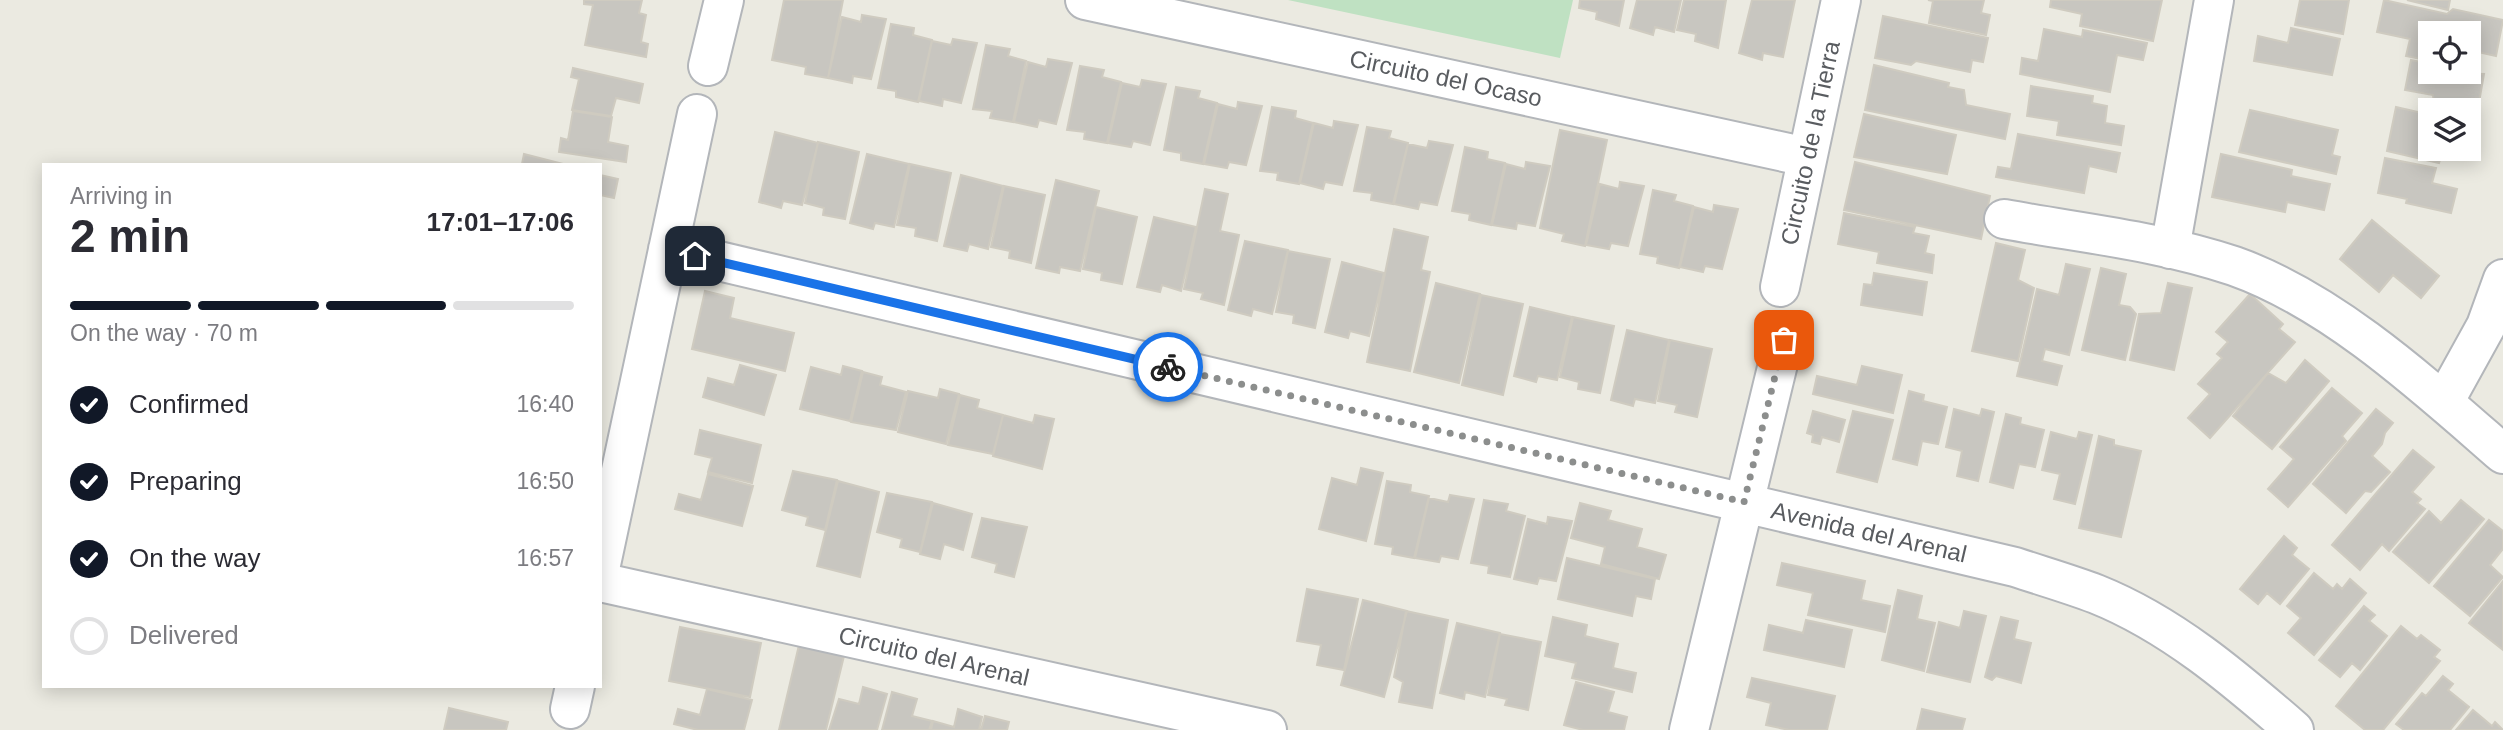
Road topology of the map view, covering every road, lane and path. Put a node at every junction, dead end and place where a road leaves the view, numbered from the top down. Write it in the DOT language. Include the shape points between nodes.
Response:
graph roads {
  1 [pos="724,0"];
  2 [pos="1085,0"];
  3 [pos="1841,0"];
  4 [pos="2214,0"];
  5 [pos="708,66"];
  6 [pos="697,114"];
  7 [pos="1807,157"];
  8 [pos="2004,219"];
  9 [pos="668,249"];
  10 [pos="2170,249"];
  11 [pos="2503,279"];
  12 [pos="1780,287"];
  13 [pos="1784,340"];
  14 [pos="2444,402"];
  15 [pos="2503,454"];
  16 [pos="1744,502"];
  17 [pos="602,560"];
  18 [pos="602,582"];
  19 [pos="1267,730"];
  20 [pos="1689,730"];
  21 [pos="2294,730"];
  1 -- 5 [label="street"];
  2 -- 7 [label="street, Circuito del Ocaso"];
  3 -- 7 [label="street, Circuito de la Tierra"];
  4 -- 10 [label="street"];
  6 -- 9 [label="street"];
  7 -- 12 [label="street, Circuito de la Tierra"];
  8 -- 10 [label="street"];
  9 -- 16 [label="street, Avenida del Arenal"];
  9 -- 17 [label="street"];
  10 -- 14 [label="street" via="2234,267 2295,293"];
  11 -- 14 [label="street" via="2486,326"];
  13 -- 16 [label="street"];
  14 -- 15 [label="street"];
  16 -- 20 [label="street"];
  16 -- 21 [label="street, Avenida del Arenal" via="2015,567 2098,595 2161,627 2205,657"];
  18 -- 19 [label="street, Circuito del Arenal"];
}
